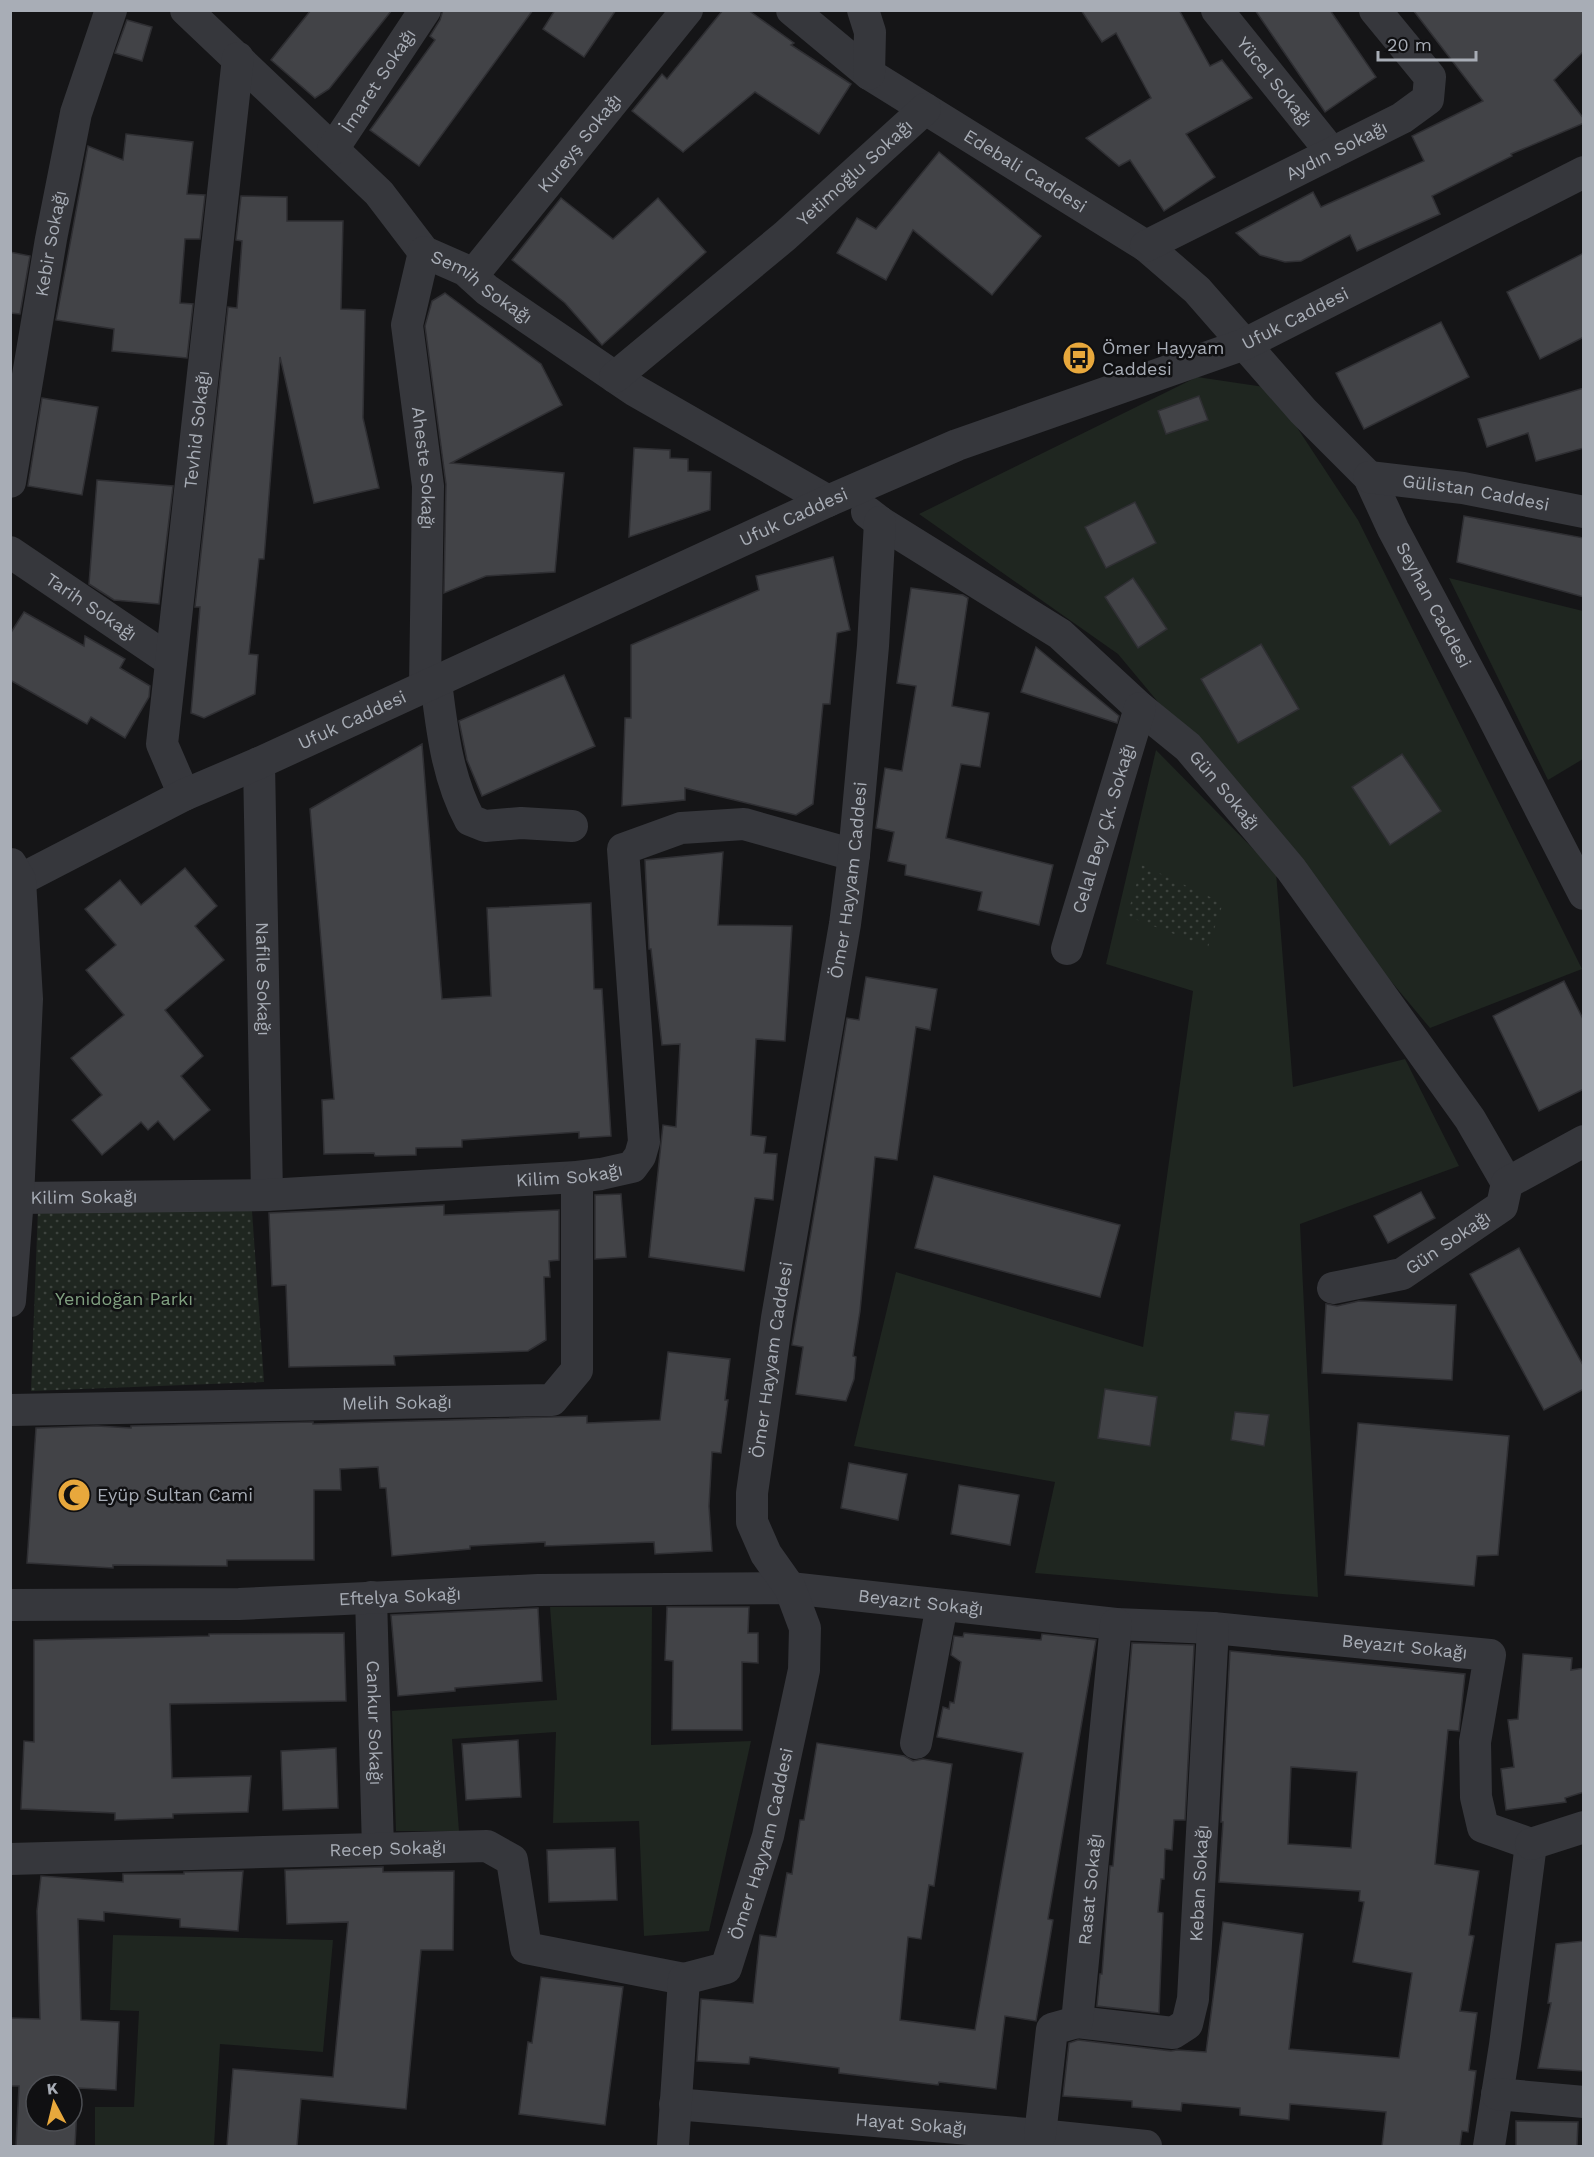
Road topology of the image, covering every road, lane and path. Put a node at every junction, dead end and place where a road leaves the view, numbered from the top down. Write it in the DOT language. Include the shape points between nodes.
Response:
graph roads {
  1 [pos="111,10"];
  2 [pos="186,10"];
  3 [pos="425,10"];
  4 [pos="687,10"];
  5 [pos="792,10"];
  6 [pos="863,10"];
  7 [pos="1217,10"];
  8 [pos="1375,10"];
  9 [pos="238,58"];
  10 [pos="869,74"];
  11 [pos="925,109"];
  12 [pos="333,150"];
  13 [pos="1332,153"];
  14 [pos="1584,172"];
  15 [pos="1146,246"];
  16 [pos="424,252"];
  17 [pos="472,276"];
  18 [pos="1245,344"];
  19 [pos="615,376"];
  20 [pos="1369,477"];
  21 [pos="10,482"];
  22 [pos="836,498"];
  23 [pos="1584,512"];
  24 [pos="880,522"];
  25 [pos="10,552"];
  26 [pos="171,661"];
  27 [pos="430,685"];
  28 [pos="1140,708"];
  29 [pos="260,763"];
  30 [pos="184,795"];
  31 [pos="572,826"];
  32 [pos="854,855"];
  33 [pos="14,876"];
  34 [pos="1584,894"];
  35 [pos="1067,949"];
  36 [pos="1584,1141"];
  37 [pos="577,1177"];
  38 [pos="1507,1183"];
  39 [pos="267,1195"];
  40 [pos="18,1198"];
  41 [pos="1333,1288"];
  42 [pos="10,1301"];
  43 [pos="10,1410"];
  44 [pos="790,1588"];
  45 [pos="371,1597"];
  46 [pos="10,1605"];
  47 [pos="942,1605"];
  48 [pos="1116,1624"];
  49 [pos="1213,1628"];
  50 [pos="916,1743"];
  51 [pos="1584,1827"];
  52 [pos="1531,1844"];
  53 [pos="378,1850"];
  54 [pos="10,1860"];
  55 [pos="684,1979"];
  56 [pos="1077,2022"];
  57 [pos="1497,2094"];
  58 [pos="1584,2102"];
  59 [pos="675,2104"];
  60 [pos="1040,2135"];
  61 [pos="673,2146"];
  62 [pos="1146,2146"];
  63 [pos="1489,2146"];
  1 -- 21 [label="street, Kebir Sokağı" via="76,113"];
  2 -- 9 [label="street, Semih Sokağı"];
  3 -- 12 [label="street, İmaret Sokağı"];
  4 -- 17 [label="street, Kureyş Sokağı"];
  5 -- 10 [label="street, Edebali Caddesi"];
  6 -- 10 [label="street" via="870,32"];
  7 -- 13 [label="street, Yücel Sokağı"];
  8 -- 13 [label="street, Aydın Sokağı" via="1430,77 1428,99 1402,118"];
  9 -- 12 [label="street, Semih Sokağı"];
  9 -- 26 [label="street, Tevhid Sokağı"];
  10 -- 11 [label="street, Edebali Caddesi"];
  11 -- 15 [label="street, Edebali Caddesi"];
  11 -- 19 [label="street, Yetimoğlu Sokağı" via="785,236"];
  12 -- 16 [label="street, Semih Sokağı" via="379,193"];
  13 -- 15 [label="street, Aydın Sokağı"];
  14 -- 18 [label="street, Ufuk Caddesi"];
  15 -- 18 [label="street, Edebali Caddesi" via="1197,290"];
  16 -- 17 [label="street, Semih Sokağı"];
  16 -- 27 [label="street, Aheste Sokağı" via="407,326 428,486"];
  17 -- 19 [label="street, Semih Sokağı"];
  18 -- 20 [label="street, Seyhan Caddesi" via="1303,411"];
  18 -- 22 [label="street, Ufuk Caddesi" via="957,445"];
  19 -- 22 [label="street, Semih Sokağı" via="634,390"];
  20 -- 23 [label="street, Gülistan Caddesi" via="1463,488"];
  20 -- 34 [label="street, Seyhan Caddesi"];
  22 -- 24 [label="street, Gün Sokağı"];
  22 -- 27 [label="street, Ufuk Caddesi"];
  24 -- 28 [label="street, Gün Sokağı" via="1060,634"];
  24 -- 32 [label="street, Ömer Hayyam Caddesi"];
  25 -- 26 [label="street, Tarih Sokağı"];
  26 -- 30 [label="street, Tevhid Sokağı" via="162,744"];
  27 -- 29 [label="street, Ufuk Caddesi"];
  27 -- 31 [label="street, Aheste Sokağı" via="455,786 470,820 485,826"];
  28 -- 35 [label="street, Celal Bey Çk. Sokağı"];
  28 -- 38 [label="street, Gün Sokağı" via="1188,747 1292,869 1470,1119"];
  29 -- 30 [label="street, Ufuk Caddesi"];
  29 -- 39 [label="street, Nafile Sokağı"];
  30 -- 33 [label="street, Ufuk Caddesi"];
  32 -- 37 [label="street, Kilim Sokağı" via="744,824 681,828 623,849 644,1142 632,1167"];
  32 -- 44 [label="street, Ömer Hayyam Caddesi" via="752,1493 752,1522 766,1554"];
  33 -- 40 [label="street" via="27,999"];
  36 -- 38 [label="street"];
  37 -- 39 [label="street, Kilim Sokağı"];
  37 -- 43 [label="street, Melih Sokağı" via="577,1370 552,1400"];
  38 -- 41 [label="street, Gün Sokağı" via="1502,1206 1402,1274"];
  39 -- 40 [label="street, Kilim Sokağı"];
  40 -- 42 [label="street"];
  44 -- 45 [label="street, Eftelya Sokağı" via="538,1590"];
  44 -- 47 [label="street, Beyazıt Sokağı"];
  44 -- 55 [label="street, Ömer Hayyam Caddesi" via="805,1628 804,1670 768,1836 726,1968"];
  45 -- 46 [label="street, Eftelya Sokağı" via="239,1604"];
  45 -- 53 [label="street, Cankur Sokağı"];
  47 -- 48 [label="street, Beyazıt Sokağı"];
  47 -- 50 [label="street"];
  48 -- 49 [label="street, Beyazıt Sokağı"];
  48 -- 56 [label="street, Rasat Sokağı"];
  49 -- 52 [label="street, Beyazıt Sokağı" via="1490,1655 1474,1742 1476,1797 1483,1827"];
  49 -- 56 [label="street, Keban Sokağı" via="1193,1999 1187,2024 1173,2033"];
  51 -- 52 [label="street"];
  52 -- 57 [label="street"];
  53 -- 54 [label="street, Recep Sokağı"];
  53 -- 55 [label="street, Recep Sokağı" via="487,1846 512,1860 526,1948"];
  55 -- 59 [label="street"];
  56 -- 60 [label="street" via="1052,2029"];
  57 -- 58 [label="street"];
  57 -- 63 [label="street"];
  59 -- 60 [label="street, Hayat Sokağı"];
  59 -- 61 [label="street"];
  60 -- 62 [label="street, Hayat Sokağı"];
}
